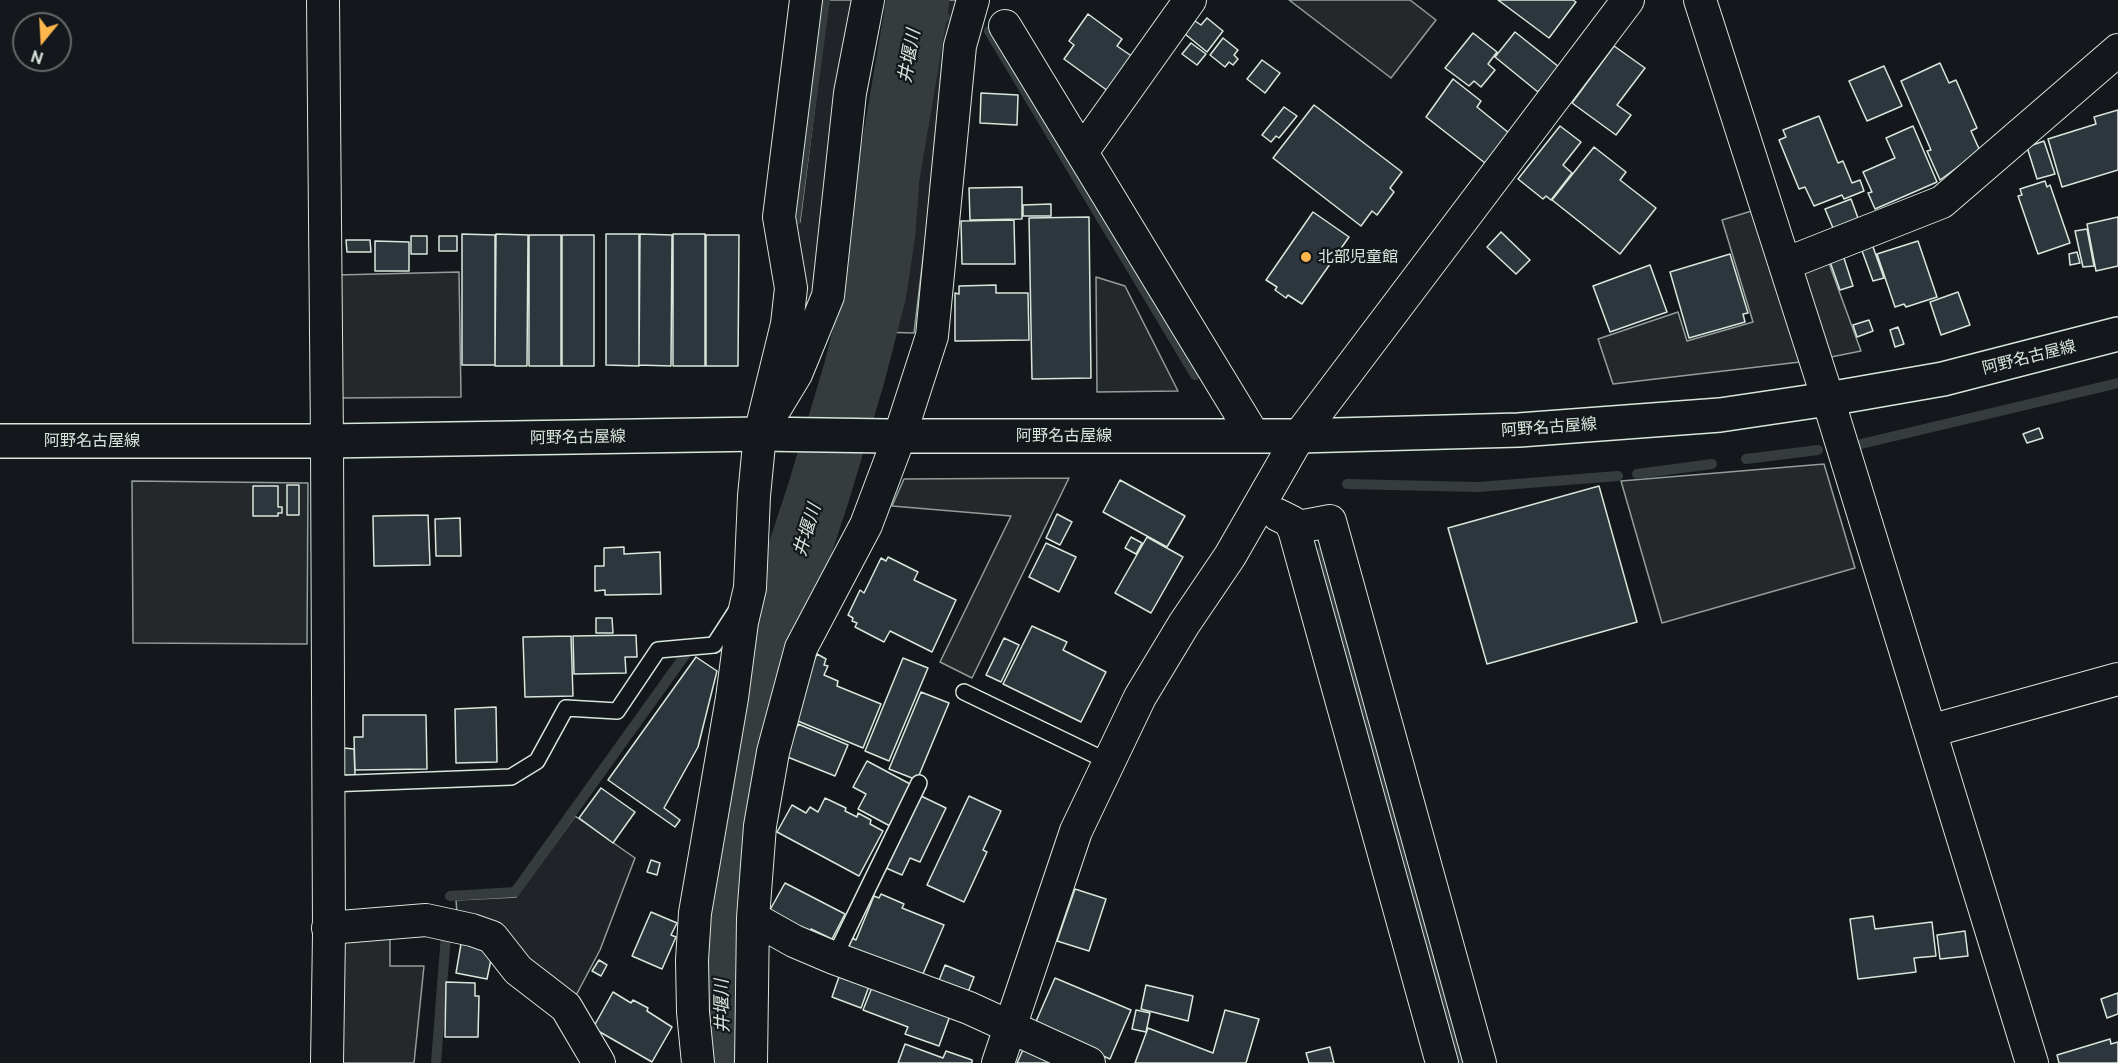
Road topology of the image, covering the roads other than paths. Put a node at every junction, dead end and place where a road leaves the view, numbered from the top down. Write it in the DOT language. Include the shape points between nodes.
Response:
graph roads {
  1 [pos="322,0"];
  2 [pos="806,0"];
  3 [pos="868,0"];
  4 [pos="973,0"];
  5 [pos="1190,0"];
  6 [pos="1628,0"];
  7 [pos="1700,0"];
  8 [pos="1005,26"];
  9 [pos="2118,50"];
  10 [pos="1082,152"];
  11 [pos="1785,264"];
  12 [pos="2118,334"];
  13 [pos="1828,399"];
  14 [pos="768,434"];
  15 [pos="893,436"];
  16 [pos="1254,436"];
  17 [pos="1299,436"];
  18 [pos="0,441"];
  19 [pos="327,441"];
  20 [pos="1259,505"];
  21 [pos="1293,528"];
  22 [pos="750,588"];
  23 [pos="2118,680"];
  24 [pos="964,692"];
  25 [pos="1930,731"];
  26 [pos="1109,762"];
  27 [pos="919,783"];
  28 [pos="328,784"];
  29 [pos="753,918"];
  30 [pos="328,928"];
  31 [pos="834,958"];
  32 [pos="1011,1027"];
  33 [pos="327,1063"];
  34 [pos="599,1063"];
  35 [pos="698,1063"];
  36 [pos="751,1063"];
  37 [pos="998,1063"];
  38 [pos="1089,1063"];
  39 [pos="1442,1063"];
  40 [pos="1480,1063"];
  41 [pos="2032,1063"];
  1 -- 19 [label="street"];
  2 -- 14 [label="street" via="779,217 790,300"];
  3 -- 14 [label="street" via="850,93 828,296"];
  4 -- 15 [label="street" via="960,46 932,336"];
  5 -- 10 [label="street"];
  6 -- 17 [label="street"];
  7 -- 11 [label="street"];
  8 -- 10 [label="street"];
  9 -- 11 [label="street" via="1942,202"];
  10 -- 16 [label="street"];
  11 -- 13 [label="street"];
  12 -- 13 [label="main road, 阿野名古屋線" via="1943,379"];
  13 -- 17 [label="main road, 阿野名古屋線" via="1720,415 1530,429"];
  13 -- 25 [label="street"];
  14 -- 15 [label="main road, 阿野名古屋線"];
  14 -- 19 [label="main road, 阿野名古屋線"];
  14 -- 22 [label="street" via="754,496"];
  15 -- 16 [label="main road, 阿野名古屋線"];
  15 -- 29 [label="street" via="866,525 801,648 773,752 760,826"];
  16 -- 17 [label="main road, 阿野名古屋線"];
  17 -- 20 [label="street"];
  18 -- 19 [label="main road, 阿野名古屋線"];
  19 -- 28 [label="street"];
  20 -- 21 [label="street" via="1292,522"];
  20 -- 26 [label="street" via="1140,697"];
  21 -- 39 [label="street"];
  21 -- 40 [label="street" via="1330,521"];
  22 -- 28 [label="lane" via="714,645 658,650 617,711 566,708 537,762 512,777"];
  22 -- 35 [label="street" via="695,913 693,991"];
  23 -- 25 [label="street"];
  24 -- 26 [label="lane"];
  25 -- 41 [label="street"];
  26 -- 32 [label="street" via="1076,831"];
  27 -- 31 [label="lane"];
  28 -- 30 [label="street"];
  29 -- 31 [label="street"];
  29 -- 36 [label="street"];
  30 -- 33 [label="street"];
  30 -- 34 [label="street" via="426,920 492,937 518,970 566,1006"];
  31 -- 32 [label="street"];
  32 -- 37 [label="street"];
  32 -- 38 [label="street"];
}
